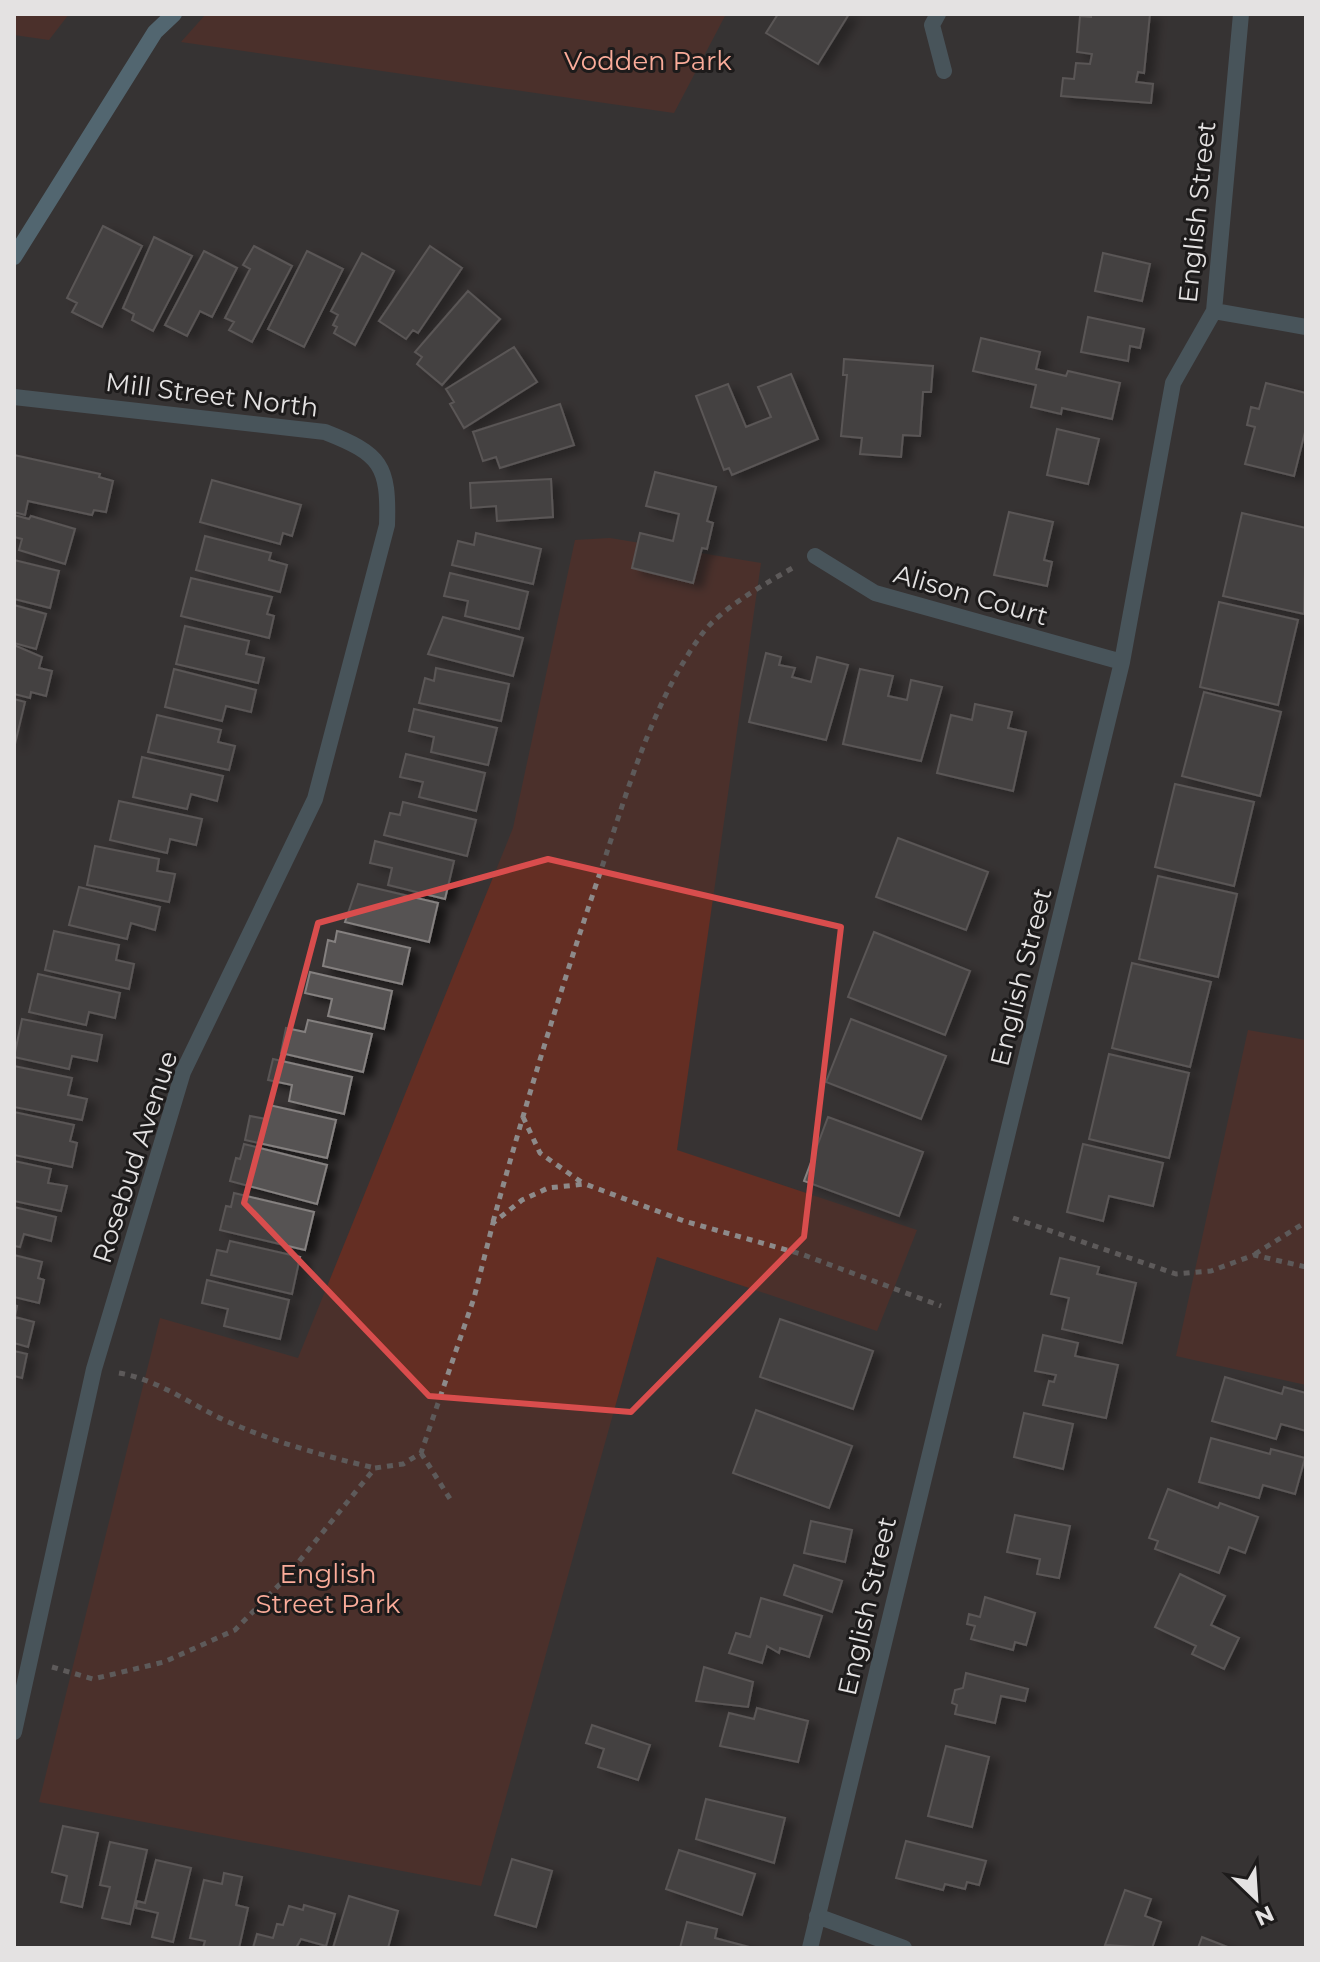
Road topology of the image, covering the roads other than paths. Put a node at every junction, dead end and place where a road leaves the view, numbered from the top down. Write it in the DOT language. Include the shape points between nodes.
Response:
graph roads {
  1 [pos="174,14"];
  2 [pos="938,14"];
  3 [pos="1241,14"];
  4 [pos="944,71"];
  5 [pos="14,257"];
  6 [pos="1214,311"];
  7 [pos="1306,327"];
  8 [pos="14,397"];
  9 [pos="387,525"];
  10 [pos="815,556"];
  11 [pos="1122,662"];
  12 [pos="14,1732"];
  13 [pos="817,1916"];
  14 [pos="810,1948"];
  15 [pos="904,1948"];
  1 -- 5 [label="street" via="155,32"];
  2 -- 4 [label="street" via="932,25"];
  3 -- 6 [label="street, English Street"];
  6 -- 7 [label="street"];
  6 -- 11 [label="street, English Street" via="1173,383"];
  8 -- 9 [label="street, Mill Street North" via="325,432 365,448 388,484"];
  9 -- 12 [label="street, Rosebud Avenue" via="315,799 183,1072 94,1369"];
  10 -- 11 [label="street, Alison Court" via="875,593"];
  11 -- 13 [label="street, English Street"];
  13 -- 14 [label="street, English Street"];
  13 -- 15 [label="street"];
}
